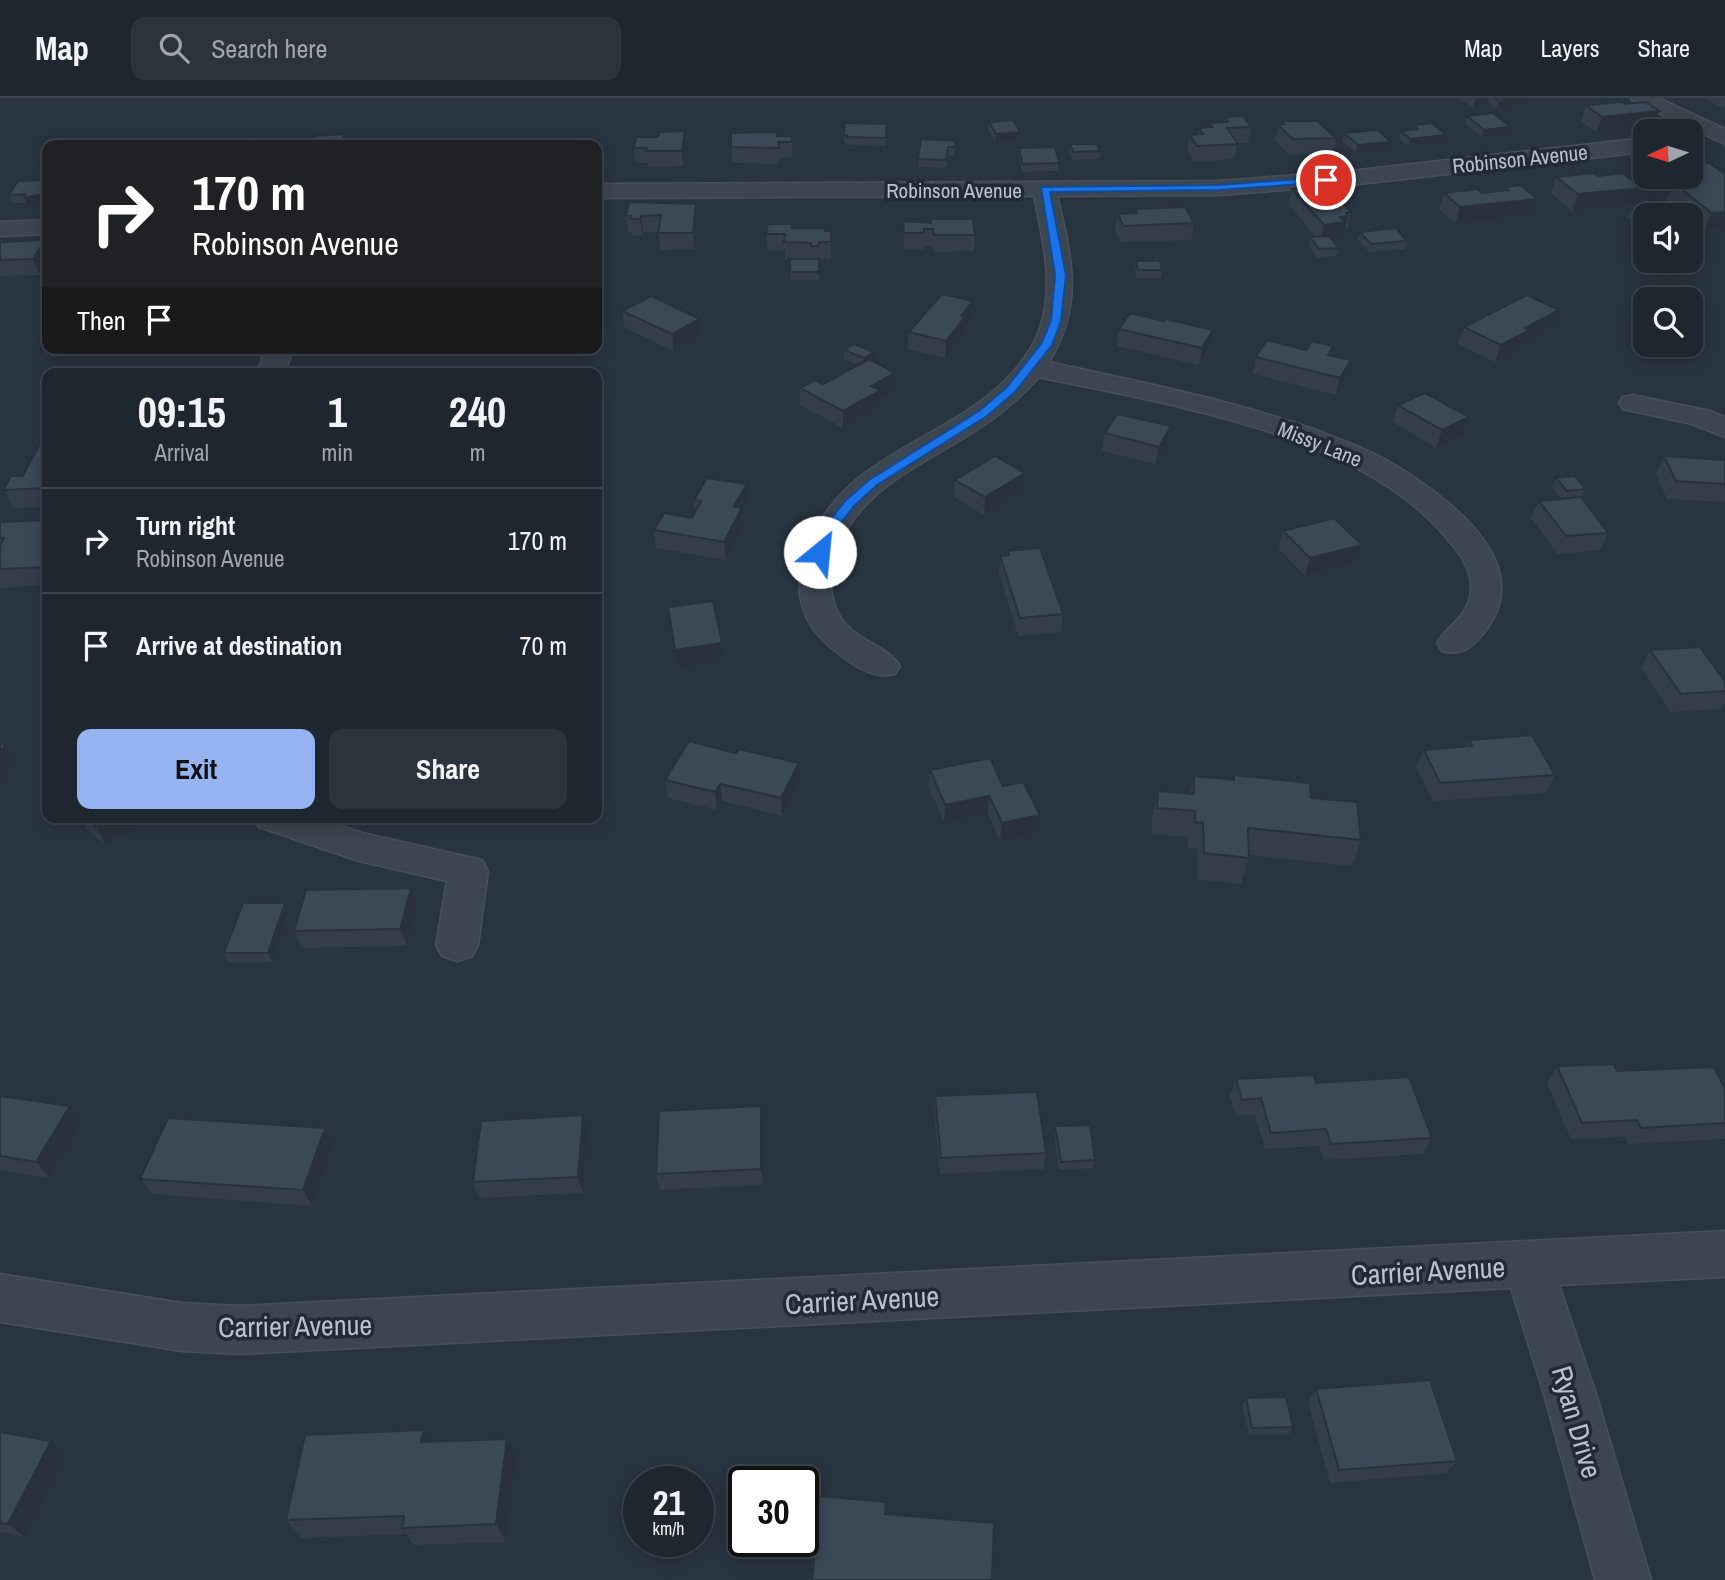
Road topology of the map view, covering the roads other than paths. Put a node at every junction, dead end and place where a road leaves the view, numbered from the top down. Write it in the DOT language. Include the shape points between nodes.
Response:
graph roads {
  1 [pos="1641,98"];
  2 [pos="1725,137"];
  3 [pos="1703,140"];
  4 [pos="1633,146"];
  5 [pos="1044,189"];
  6 [pos="602,191"];
  7 [pos="42,228"];
  8 [pos="0,229"];
  9 [pos="1032,367"];
  10 [pos="1633,403"];
  11 [pos="1725,428"];
  12 [pos="1454,643"];
  13 [pos="883,666"];
  14 [pos="290,823"];
  15 [pos="457,945"];
  16 [pos="1725,1254"];
  17 [pos="1528,1266"];
  18 [pos="0,1298"];
  19 [pos="1623,1580"];
  1 -- 2 [label="street"];
  2 -- 3 [label="street"];
  4 -- 5 [label="street, Robinson Avenue" via="1269,185"];
  5 -- 6 [label="street, Robinson Avenue"];
  5 -- 9 [label="street" via="1058,253 1060,297 1056,321"];
  7 -- 8 [label="street"];
  9 -- 12 [label="street, Missy Lane" via="1265,422 1343,450 1397,480 1445,516 1466,539 1487,579 1481,615"];
  9 -- 13 [label="street" via="983,414 873,482 849,503 832,527 820,552 817,602 826,622 841,638"];
  10 -- 11 [label="street" via="1699,417"];
  14 -- 15 [label="street" via="359,846 468,871"];
  16 -- 17 [label="street, Carrier Avenue"];
  17 -- 18 [label="street, Carrier Avenue" via="240,1330 182,1327"];
  17 -- 19 [label="street, Ryan Drive"];
}
